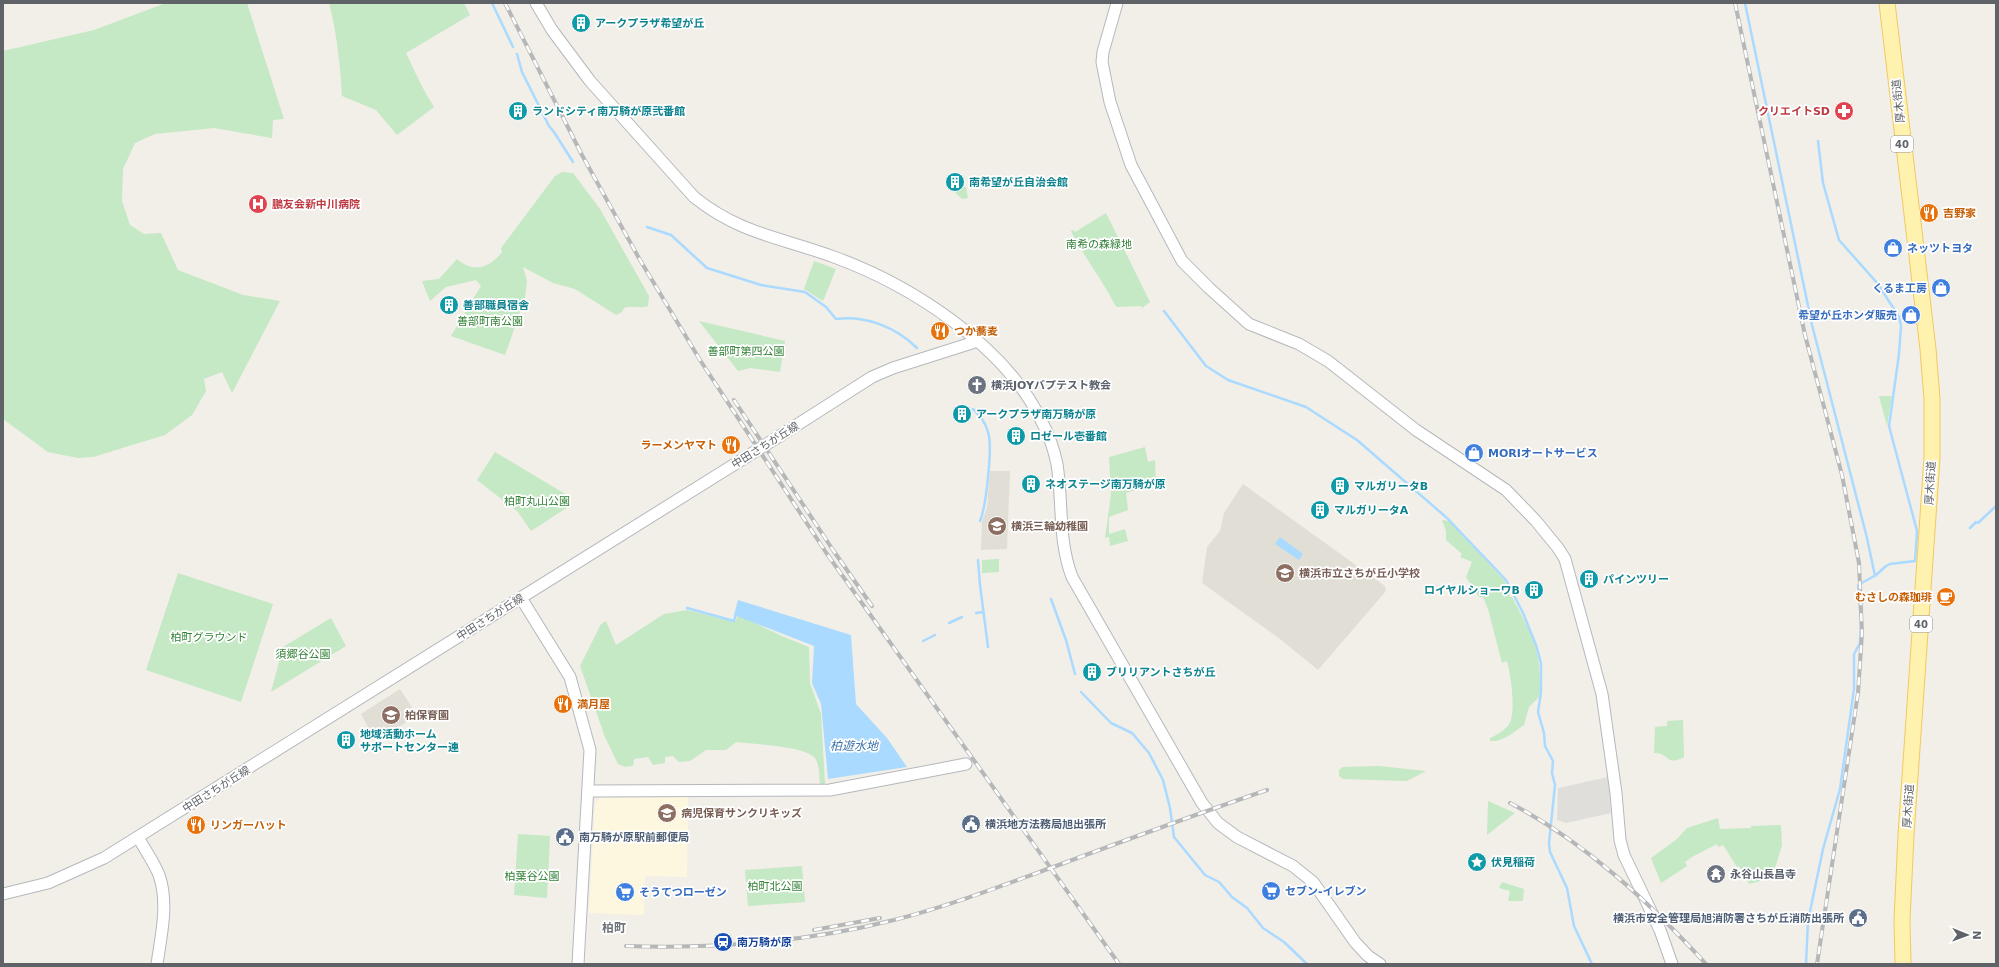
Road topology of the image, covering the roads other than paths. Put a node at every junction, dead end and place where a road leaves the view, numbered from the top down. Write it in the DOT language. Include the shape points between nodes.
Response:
graph roads {
  1 [pos="536,3"];
  2 [pos="1118,3"];
  3 [pos="1887,3"];
  4 [pos="978,342"];
  5 [pos="522,598"];
  6 [pos="966,764"];
  7 [pos="588,791"];
  8 [pos="138,837"];
  9 [pos="3,894"];
  10 [pos="157,964"];
  11 [pos="578,964"];
  12 [pos="1380,964"];
  13 [pos="1672,964"];
  14 [pos="1903,964"];
  1 -- 4 [label="street" via="552,30 590,81 683,186 710,210 760,235 857,266 904,290"];
  2 -- 13 [label="street" via="1102,62 1110,102 1131,165 1182,261 1249,324 1299,344 1328,361 1416,430 1506,490 1565,559 1602,694 1620,840 1624,854 1663,937"];
  3 -- 14 [label="main road, 厚木街道 / 40" via="1900,129 1926,328 1932,399 1929,504 1902,920"];
  4 -- 5 [label="street, 中田さちが丘線, bridge" via="893,368 872,378"];
  4 -- 12 [label="street" via="1023,389 1042,422 1057,465 1062,542 1072,577 1202,803 1218,823 1293,866 1313,882 1355,942"];
  5 -- 7 [label="street" via="570,677 590,750"];
  5 -- 8 [label="street, 中田さちが丘線"];
  6 -- 7 [label="street" via="830,790"];
  7 -- 11 [label="street"];
  8 -- 9 [label="street, 中田さちが丘線" via="104,858 70,874 48,883"];
  8 -- 10 [label="street" via="160,876 163,891"];
}
